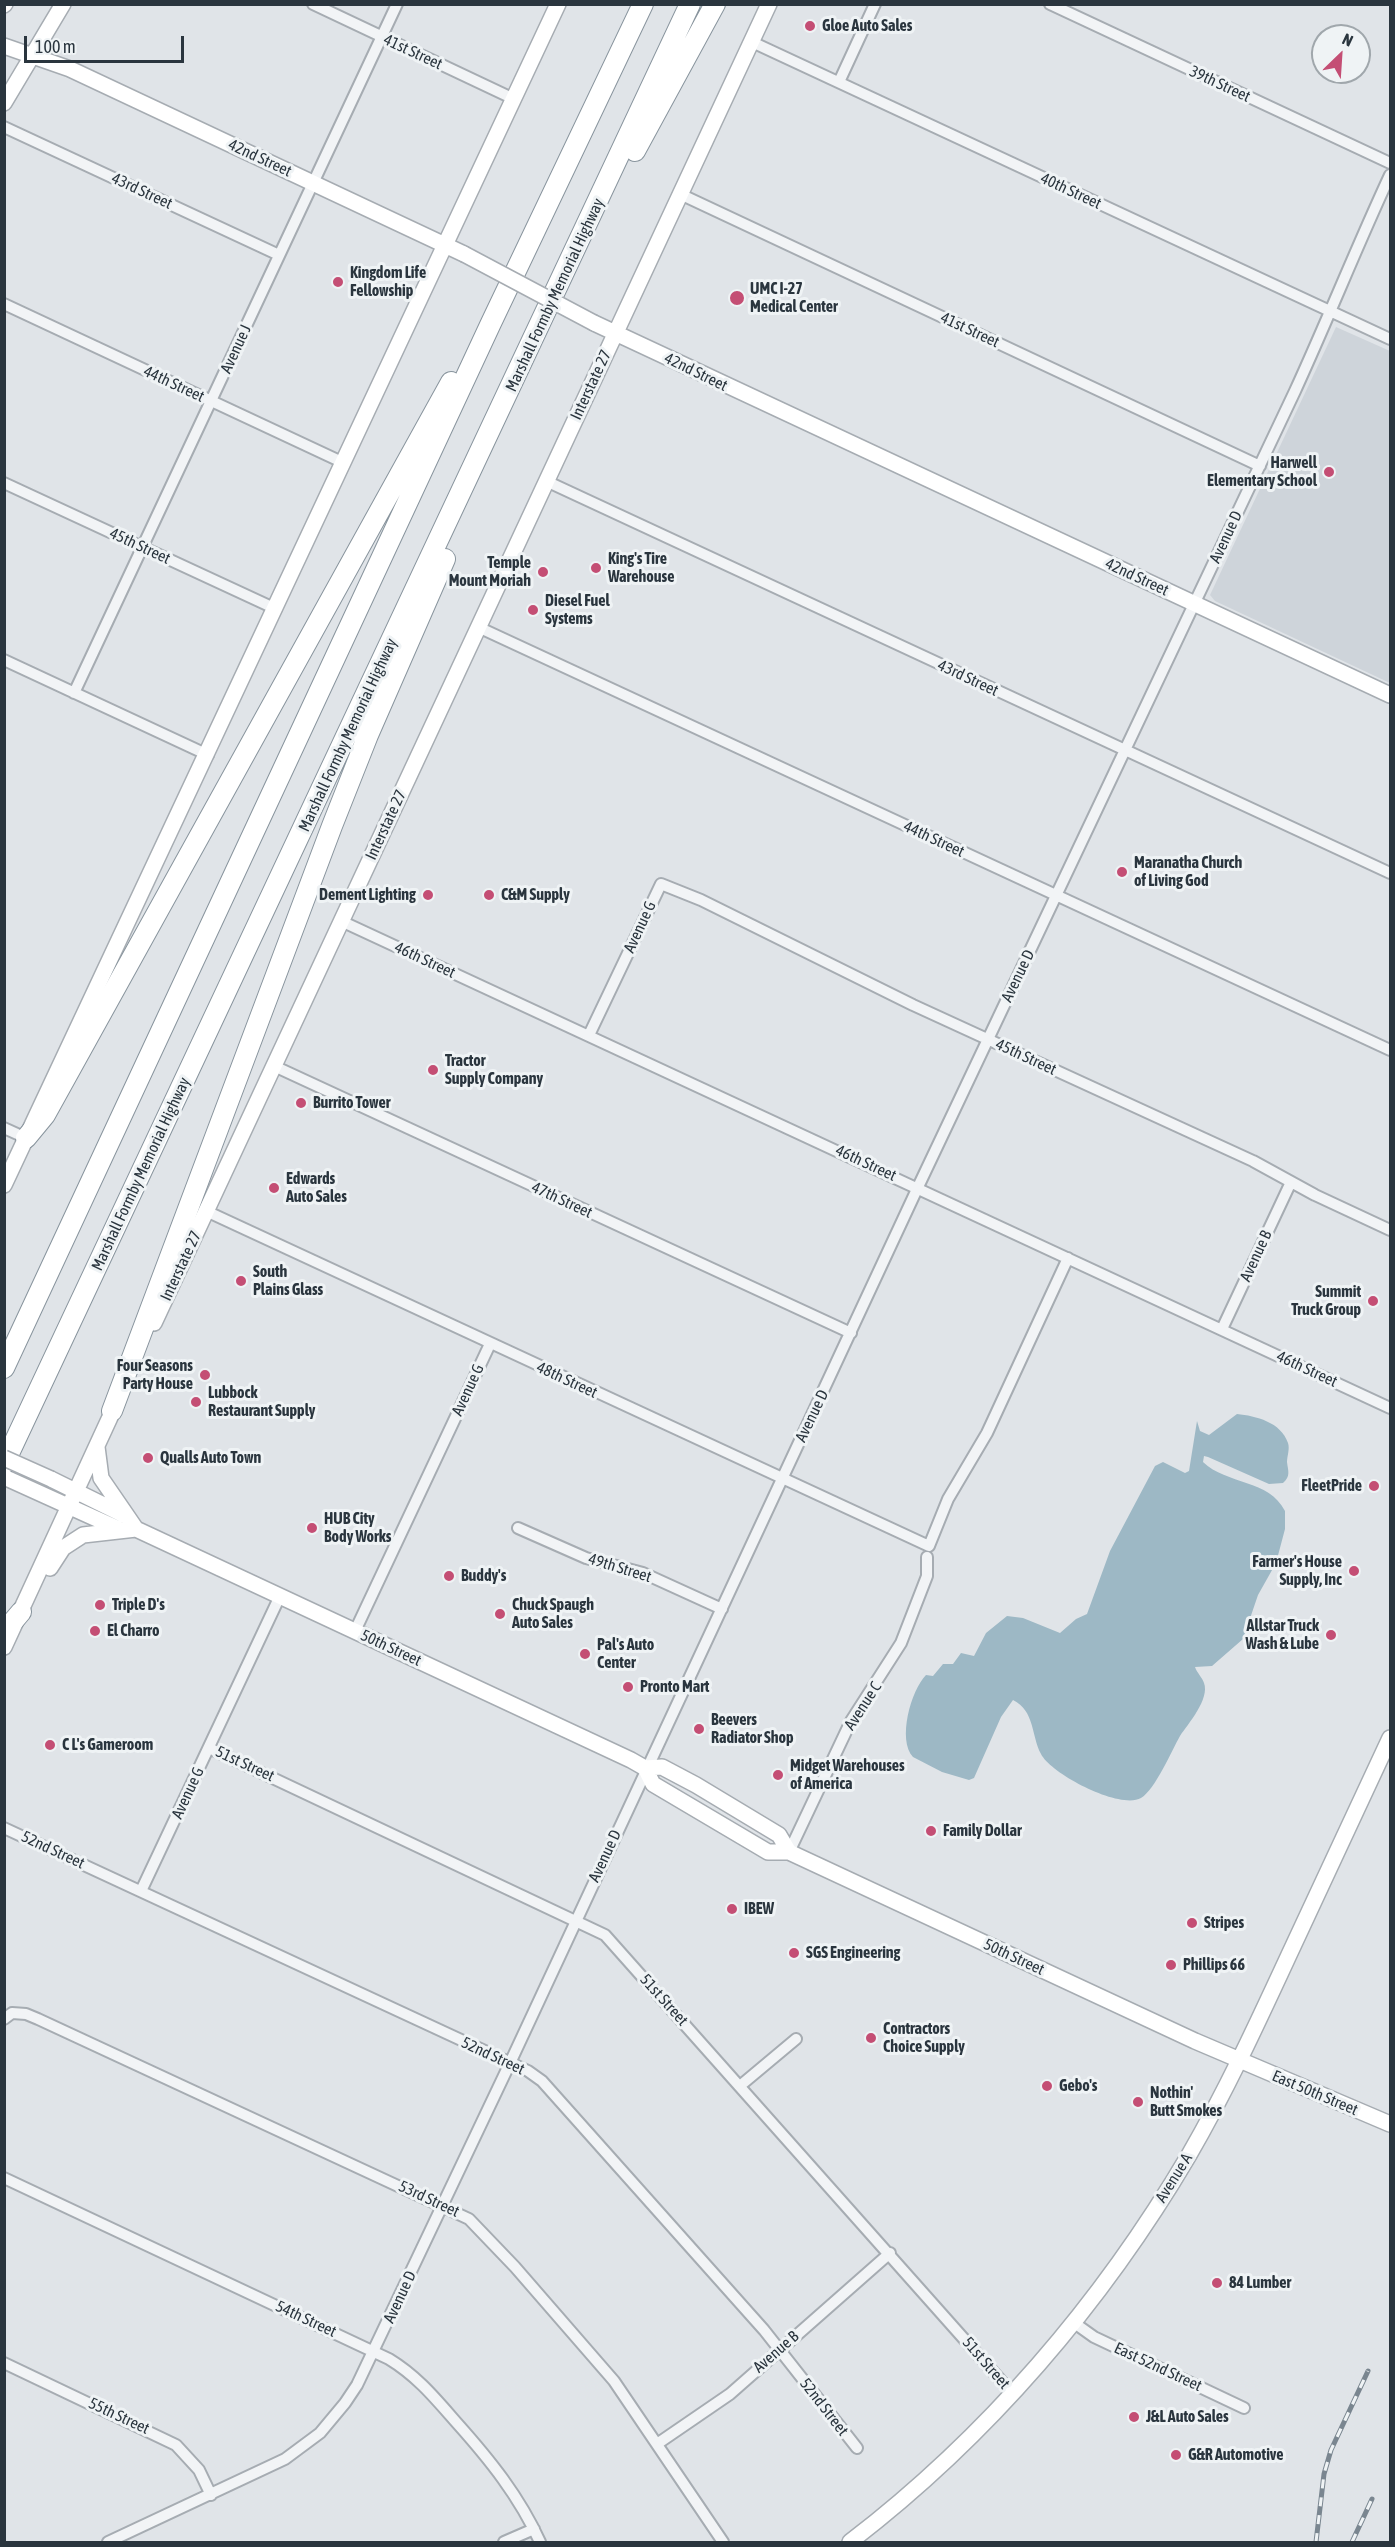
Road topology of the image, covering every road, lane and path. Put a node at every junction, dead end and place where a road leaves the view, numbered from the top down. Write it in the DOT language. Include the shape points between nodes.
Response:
graph roads {
  1 [pos="63,4"];
  2 [pos="313,4"];
  3 [pos="397,4"];
  4 [pos="558,4"];
  5 [pos="638,4"];
  6 [pos="643,4"];
  7 [pos="690,4"];
  8 [pos="715,4"];
  9 [pos="769,4"];
  10 [pos="875,4"];
  11 [pos="1050,4"];
  12 [pos="382,37"];
  13 [pos="752,42"];
  14 [pos="4,46"];
  15 [pos="33,55"];
  16 [pos="612,70"];
  17 [pos="839,82"];
  18 [pos="514,99"];
  19 [pos="4,104"];
  20 [pos="4,127"];
  21 [pos="1390,163"];
  22 [pos="1390,175"];
  23 [pos="314,182"];
  24 [pos="680,194"];
  25 [pos="446,245"];
  26 [pos="279,255"];
  27 [pos="561,281"];
  28 [pos="4,304"];
  29 [pos="1330,311"];
  30 [pos="491,323"];
  31 [pos="615,334"];
  32 [pos="1390,339"];
  33 [pos="532,345"];
  34 [pos="211,401"];
  35 [pos="344,463"];
  36 [pos="1260,466"];
  37 [pos="546,481"];
  38 [pos="4,483"];
  39 [pos="142,547"];
  40 [pos="1195,604"];
  41 [pos="276,609"];
  42 [pos="478,627"];
  43 [pos="4,660"];
  44 [pos="74,693"];
  45 [pos="1390,695"];
  46 [pos="1125,751"];
  47 [pos="208,755"];
  48 [pos="1390,873"];
  49 [pos="661,884"];
  50 [pos="1057,896"];
  51 [pos="341,921"];
  52 [pos="589,1035"];
  53 [pos="988,1039"];
  54 [pos="1390,1050"];
  55 [pos="274,1066"];
  56 [pos="4,1128"];
  57 [pos="26,1137"];
  58 [pos="1291,1182"];
  59 [pos="4,1185"];
  60 [pos="918,1187"];
  61 [pos="206,1212"];
  62 [pos="1390,1230"];
  63 [pos="1068,1258"];
  64 [pos="44,1285"];
  65 [pos="1222,1329"];
  66 [pos="851,1333"];
  67 [pos="490,1344"];
  68 [pos="4,1353"];
  69 [pos="4,1368"];
  70 [pos="1390,1408"];
  71 [pos="112,1411"];
  72 [pos="98,1444"];
  73 [pos="4,1458"];
  74 [pos="4,1464"];
  75 [pos="4,1478"];
  76 [pos="781,1480"];
  77 [pos="76,1491"];
  78 [pos="69,1507"];
  79 [pos="130,1526"];
  80 [pos="518,1528"];
  81 [pos="928,1552"];
  82 [pos="280,1596"];
  83 [pos="24,1605"];
  84 [pos="722,1609"];
  85 [pos="355,1631"];
  86 [pos="4,1632"];
  87 [pos="4,1647"];
  88 [pos="1390,1738"];
  89 [pos="209,1748"];
  90 [pos="645,1768"];
  91 [pos="4,1828"];
  92 [pos="789,1852"];
  93 [pos="141,1891"];
  94 [pos="576,1920"];
  95 [pos="8,2016"];
  96 [pos="796,2039"];
  97 [pos="1239,2061"];
  98 [pos="510,2063"];
  99 [pos="741,2085"];
  100 [pos="1390,2124"];
  101 [pos="4,2178"];
  102 [pos="443,2206"];
  103 [pos="890,2253"];
  104 [pos="1073,2322"];
  105 [pos="779,2350"];
  106 [pos="374,2352"];
  107 [pos="4,2363"];
  108 [pos="1012,2393"];
  109 [pos="1244,2409"];
  110 [pos="657,2444"];
  111 [pos="857,2448"];
  112 [pos="211,2495"];
  113 [pos="534,2529"];
  114 [pos="108,2542"];
  115 [pos="504,2542"];
  116 [pos="540,2542"];
  117 [pos="723,2542"];
  118 [pos="850,2542"];
  1 -- 15 [label="main road"];
  2 -- 12 [label="street, 41st Street"];
  3 -- 12 [label="street, Avenue J"];
  4 -- 18 [label="main road"];
  5 -- 16 [label="highway"];
  6 -- 16 [label="highway"];
  7 -- 27 [label="highway, Marshall Formby Memorial Highway"];
  8 -- 27 [label="highway"];
  9 -- 13 [label="main road, Interstate 27"];
  10 -- 17 [label="street"];
  11 -- 21 [label="street, 39th Street"];
  12 -- 18 [label="street, 41st Street"];
  12 -- 23 [label="street, Avenue J"];
  13 -- 17 [label="street, 40th Street"];
  13 -- 24 [label="main road, Interstate 27"];
  14 -- 15 [label="main road, 42nd Street"];
  15 -- 19 [label="main road"];
  15 -- 23 [label="main road, 42nd Street"];
  16 -- 30 [label="highway"];
  17 -- 29 [label="street, 40th Street"];
  18 -- 25 [label="main road"];
  20 -- 26 [label="street, 43rd Street"];
  22 -- 29 [label="street, Avenue D"];
  23 -- 25 [label="main road, 42nd Street"];
  23 -- 26 [label="street, Avenue J"];
  24 -- 31 [label="main road, Interstate 27"];
  24 -- 36 [label="street, 41st Street"];
  25 -- 31 [label="main road, 42nd Street, bridge"];
  25 -- 35 [label="main road"];
  26 -- 34 [label="street, Avenue J"];
  27 -- 33 [label="highway, Marshall Formby Memorial Highway"];
  28 -- 34 [label="street, 44th Street"];
  29 -- 32 [label="street, 40th Street"];
  29 -- 36 [label="street, Avenue D"];
  30 -- 57 [label="highway" via="445,392 45,1115"];
  30 -- 64 [label="highway"];
  31 -- 37 [label="main road, Interstate 27"];
  31 -- 40 [label="main road, 42nd Street"];
  33 -- 71 [label="highway" via="332,826"];
  33 -- 74 [label="highway, Marshall Formby Memorial Highway"];
  34 -- 35 [label="street, 44th Street"];
  34 -- 39 [label="street, Avenue J"];
  35 -- 41 [label="main road"];
  36 -- 40 [label="street, Avenue D"];
  37 -- 42 [label="main road, Interstate 27"];
  37 -- 46 [label="street, 43rd Street"];
  38 -- 39 [label="street, 45th Street"];
  39 -- 41 [label="street, 45th Street"];
  39 -- 44 [label="street, Avenue J"];
  40 -- 45 [label="main road, 42nd Street"];
  40 -- 46 [label="street, Avenue D"];
  41 -- 47 [label="main road"];
  42 -- 50 [label="street, 44th Street"];
  42 -- 51 [label="main road, Interstate 27"];
  43 -- 44 [label="street"];
  44 -- 47 [label="street"];
  46 -- 48 [label="street, 43rd Street"];
  46 -- 50 [label="street, Avenue D"];
  47 -- 57 [label="main road"];
  49 -- 52 [label="street, Avenue G"];
  49 -- 53 [label="street, 45th Street"];
  50 -- 53 [label="street, Avenue D"];
  50 -- 54 [label="street, 44th Street"];
  51 -- 52 [label="street, 46th Street"];
  51 -- 55 [label="main road, Interstate 27"];
  52 -- 60 [label="street, 46th Street"];
  53 -- 58 [label="street, 45th Street"];
  53 -- 60 [label="street, Avenue D"];
  55 -- 61 [label="main road, Interstate 27"];
  55 -- 66 [label="street, 47th Street"];
  56 -- 57 [label="street"];
  57 -- 59 [label="main road"];
  58 -- 62 [label="street, 45th Street"];
  58 -- 65 [label="street, Avenue B"];
  60 -- 63 [label="street, 46th Street"];
  60 -- 66 [label="street, Avenue D"];
  61 -- 67 [label="street, 48th Street"];
  61 -- 71 [label="main road, Interstate 27"];
  63 -- 65 [label="street, 46th Street"];
  63 -- 81 [label="street, Avenue C" via="987,1433 948,1499"];
  64 -- 68 [label="highway"];
  64 -- 69 [label="highway"];
  65 -- 70 [label="street, 46th Street"];
  66 -- 76 [label="street, Avenue D"];
  67 -- 76 [label="street, 48th Street"];
  67 -- 85 [label="street, Avenue G"];
  71 -- 72 [label="main road, Interstate 27"];
  72 -- 77 [label="main road, Interstate 27"];
  72 -- 79 [label="main road" via="101,1478"];
  73 -- 77 [label="main road, 50th Street, bridge"];
  75 -- 78 [label="main road, 50th Street"];
  76 -- 81 [label="street, 48th Street"];
  76 -- 84 [label="street, Avenue D"];
  77 -- 78 [label="main road, Interstate 27"];
  77 -- 79 [label="main road, 50th Street"];
  78 -- 79 [label="main road, 50th Street"];
  78 -- 83 [label="main road, Interstate 27"];
  79 -- 82 [label="main road, 50th Street"];
  79 -- 83 [label="main road" via="83,1535 67,1544"];
  80 -- 84 [label="street, 49th Street" via="586,1558 643,1573"];
  81 -- 92 [label="street, Avenue C" via="927,1576 901,1643 851,1721"];
  82 -- 85 [label="main road, 50th Street"];
  82 -- 89 [label="street, Avenue G"];
  83 -- 86 [label="highway"];
  83 -- 87 [label="main road, Interstate 27"];
  84 -- 90 [label="street, Avenue D"];
  85 -- 90 [label="main road, 50th Street"];
  88 -- 97 [label="main road, Avenue A"];
  89 -- 93 [label="street, Avenue G"];
  89 -- 94 [label="street, 51st Street"];
  90 -- 92 [label="main road, 50th Street" via="662,1767 696,1785 779,1835"];
  90 -- 92 [label="main road, 50th Street" via="653,1784 687,1806 768,1852"];
  90 -- 94 [label="street, Avenue D"];
  91 -- 93 [label="street, 52nd Street"];
  92 -- 97 [label="main road, 50th Street"];
  93 -- 98 [label="street, 52nd Street"];
  94 -- 98 [label="street, Avenue D"];
  94 -- 99 [label="street, 51st Street" via="605,1935"];
  95 -- 102 [label="street, 53rd Street" via="26,2014 38,2019"];
  96 -- 99 [label="street"];
  97 -- 100 [label="main road, East 50th Street"];
  97 -- 104 [label="main road, Avenue A" via="1161,2200"];
  98 -- 102 [label="street, Avenue D"];
  98 -- 105 [label="street, 52nd Street" via="542,2080"];
  99 -- 103 [label="street, 51st Street"];
  101 -- 106 [label="street, 54th Street"];
  102 -- 106 [label="street, Avenue D"];
  102 -- 110 [label="street, 53rd Street" via="470,2219 515,2267 600,2363"];
  103 -- 105 [label="street, Avenue B"];
  103 -- 108 [label="street, 51st Street"];
  104 -- 108 [label="main road, Avenue A"];
  104 -- 109 [label="street, East 52nd Street" via="1094,2337"];
  105 -- 110 [label="street, Avenue B" via="722,2400"];
  105 -- 111 [label="street, 52nd Street"];
  106 -- 112 [label="street, Avenue D" via="345,2403 320,2433 285,2459"];
  106 -- 113 [label="street, 54th Street" via="410,2372 425,2386 496,2467"];
  107 -- 112 [label="street, 55th Street" via="176,2445 199,2470"];
  108 -- 118 [label="main road, Avenue A" via="936,2470"];
  110 -- 117 [label="street, 53rd Street"];
  112 -- 114 [label="street, Avenue D"];
  113 -- 115 [label="street"];
  113 -- 116 [label="street, 54th Street"];
}
